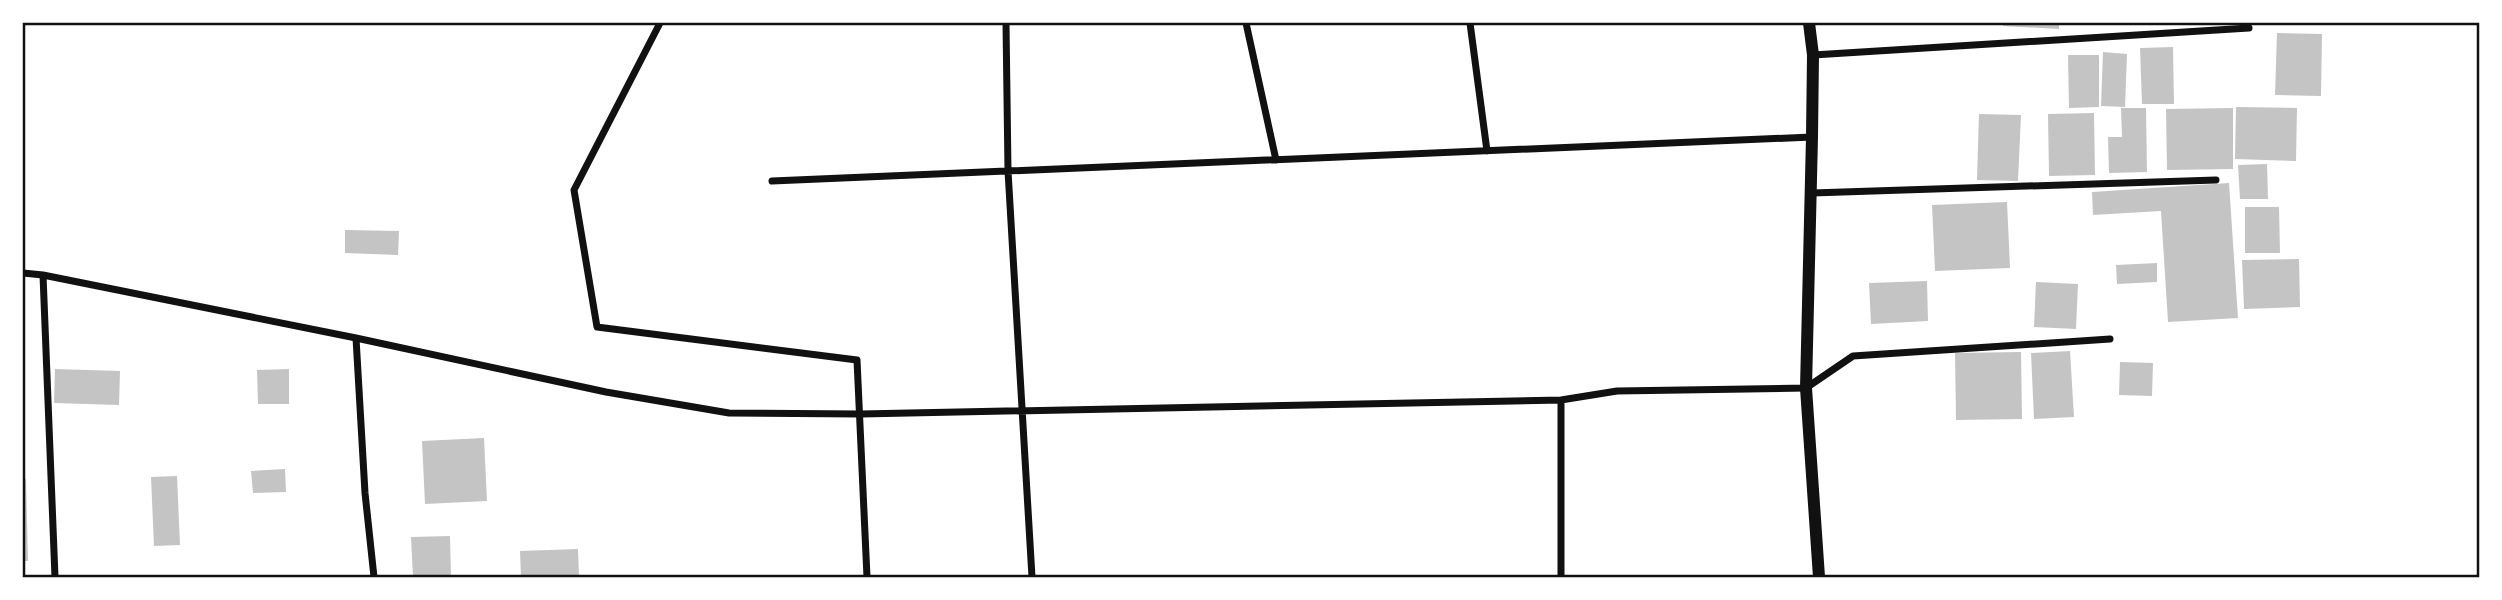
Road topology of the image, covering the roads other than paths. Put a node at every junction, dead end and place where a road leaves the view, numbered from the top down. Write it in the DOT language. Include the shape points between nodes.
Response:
graph roads {
  1 [pos="660,23"];
  2 [pos="1006,23"];
  3 [pos="1246,23"];
  4 [pos="1470,23"];
  5 [pos="1809,23"];
  6 [pos="2249,28"];
  7 [pos="1813,55"];
  8 [pos="1812,137"];
  9 [pos="1487,151"];
  10 [pos="1276,160"];
  11 [pos="1008,171"];
  12 [pos="2216,180"];
  13 [pos="772,181"];
  14 [pos="1812,193"];
  15 [pos="23,274"];
  16 [pos="43,275"];
  17 [pos="356,338"];
  18 [pos="2110,339"];
  19 [pos="1806,388"];
  20 [pos="1561,400"];
  21 [pos="1022,410"];
  22 [pos="861,414"];
  23 [pos="55,577"];
  24 [pos="374,577"];
  25 [pos="867,577"];
  26 [pos="1032,577"];
  27 [pos="1561,577"];
  28 [pos="1819,577"];
  1 -- 22 [label="street" via="574,190 597,327 857,360"];
  2 -- 11 [label="street"];
  3 -- 10 [label="street"];
  4 -- 9 [label="street"];
  5 -- 7 [label="street"];
  6 -- 7 [label="street"];
  7 -- 8 [label="street"];
  8 -- 9 [label="street"];
  8 -- 14 [label="street"];
  9 -- 10 [label="street"];
  10 -- 11 [label="street"];
  11 -- 13 [label="street"];
  11 -- 21 [label="street"];
  12 -- 14 [label="street"];
  14 -- 19 [label="street"];
  15 -- 16 [label="street"];
  16 -- 17 [label="street"];
  16 -- 23 [label="street"];
  17 -- 22 [label="street" via="606,392 729,413"];
  17 -- 24 [label="street"];
  18 -- 19 [label="street" via="1853,356"];
  19 -- 20 [label="street" via="1617,391"];
  19 -- 28 [label="street"];
  20 -- 21 [label="street"];
  20 -- 27 [label="street"];
  21 -- 22 [label="street"];
  21 -- 26 [label="street"];
  22 -- 25 [label="street"];
}
